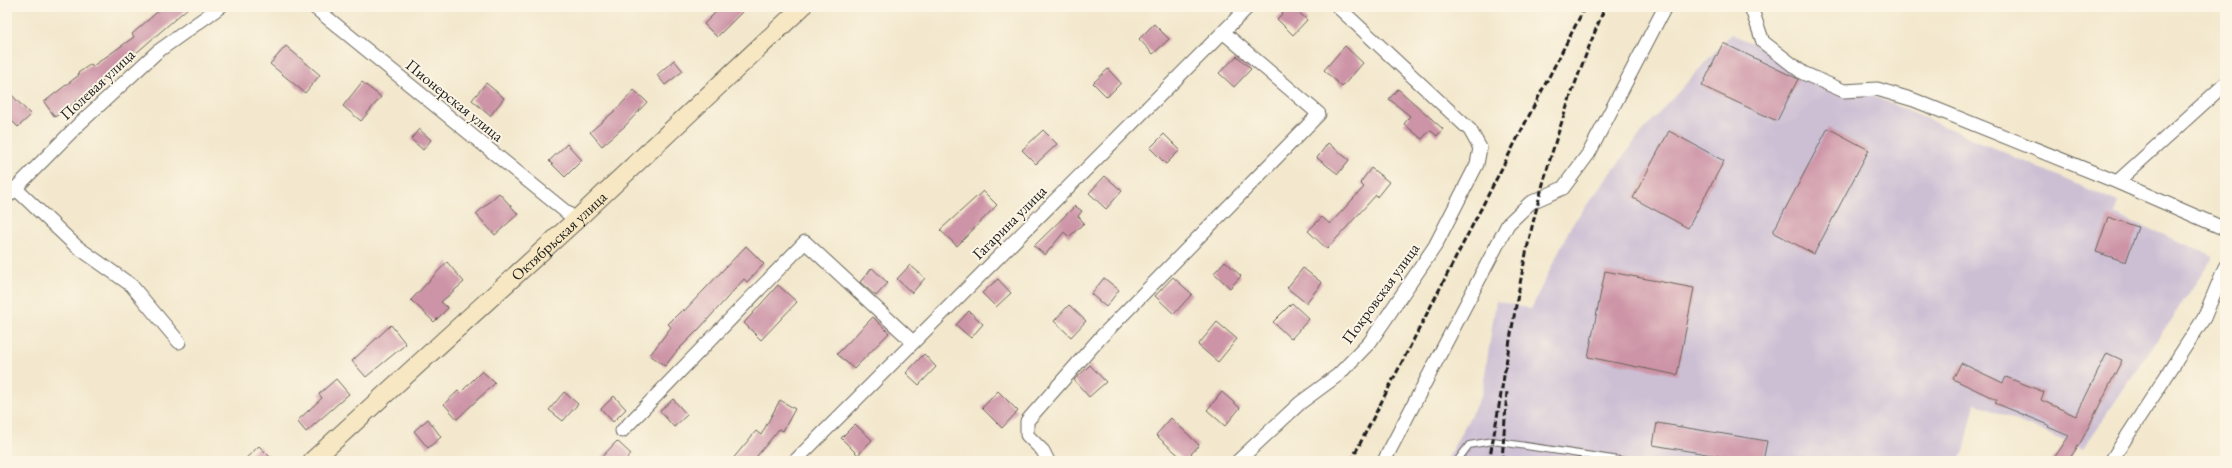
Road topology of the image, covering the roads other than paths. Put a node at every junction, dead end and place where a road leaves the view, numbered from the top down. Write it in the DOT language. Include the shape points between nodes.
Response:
graph roads {
  1 [pos="220,7"];
  2 [pos="314,7"];
  3 [pos="802,7"];
  4 [pos="1248,7"];
  5 [pos="1338,7"];
  6 [pos="1665,7"];
  7 [pos="1751,7"];
  8 [pos="1223,32"];
  9 [pos="2225,84"];
  10 [pos="2117,182"];
  11 [pos="11,192"];
  12 [pos="576,220"];
  13 [pos="2225,229"];
  14 [pos="2225,267"];
  15 [pos="179,342"];
  16 [pos="913,342"];
  17 [pos="622,431"];
  18 [pos="312,461"];
  19 [pos="795,461"];
  20 [pos="1048,461"];
  21 [pos="1238,461"];
  22 [pos="1384,461"];
  23 [pos="1457,461"];
  24 [pos="1626,461"];
  25 [pos="2111,461"];
  1 -- 11 [label="street, Полевая улица" via="157,52 79,124"];
  2 -- 12 [label="street, Пионерская улица"];
  3 -- 12 [label="street, Октябрьская улица"];
  4 -- 8 [label="street, Гагарина улица"];
  5 -- 21 [label="street, Покровская улица" via="1470,130 1480,148 1477,164 1435,246 1370,342 1338,375 1300,403"];
  6 -- 22 [label="street" via="1589,153 1563,188 1530,203 1508,224"];
  7 -- 10 [label="street" via="1763,42 1802,73 1844,91 1877,89 1914,100"];
  8 -- 16 [label="street, Гагарина улица"];
  8 -- 20 [label="street" via="1319,114 1100,338 1026,421 1027,435 1043,451"];
  9 -- 10 [label="street"];
  10 -- 13 [label="street"];
  11 -- 15 [label="street" via="76,246 131,285"];
  12 -- 18 [label="street, Октябрьская улица"];
  14 -- 25 [label="street" via="2204,318"];
  16 -- 17 [label="street" via="805,242"];
  16 -- 19 [label="street, Гагарина улица"];
  23 -- 24 [label="lane" via="1469,445 1493,441"];
}
